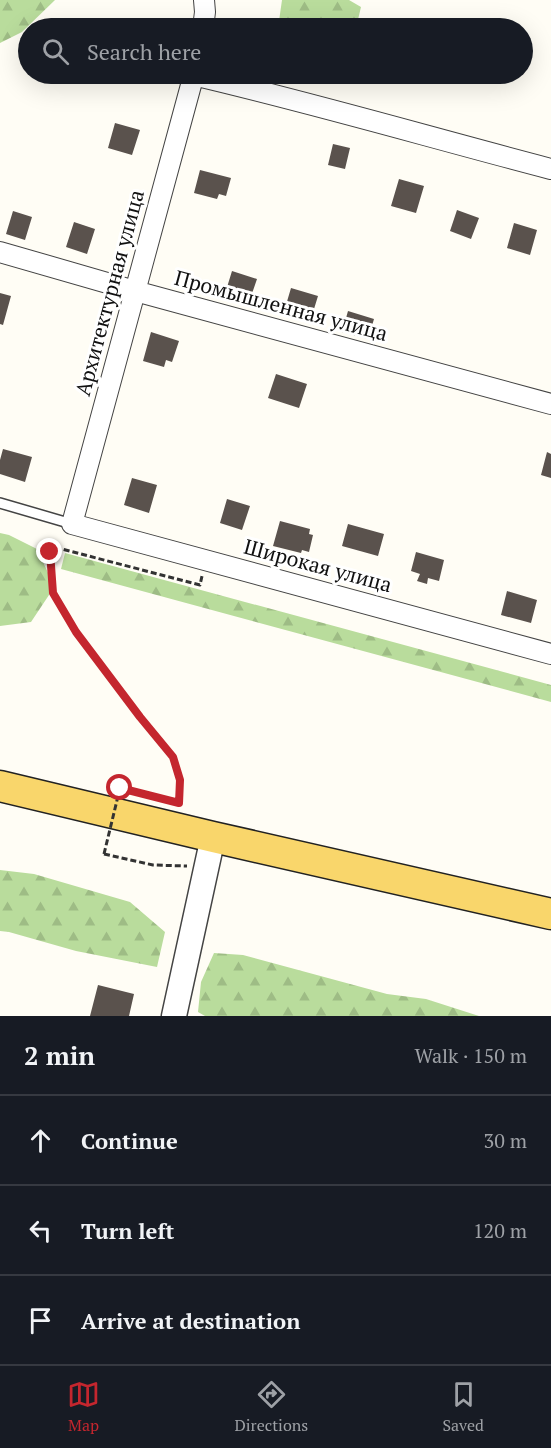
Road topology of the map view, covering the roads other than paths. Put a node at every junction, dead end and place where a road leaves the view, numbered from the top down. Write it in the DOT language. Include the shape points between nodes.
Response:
graph roads {
  1 [pos="204,0"];
  2 [pos="203,18"];
  3 [pos="189,84"];
  4 [pos="232,84"];
  5 [pos="551,170"];
  6 [pos="0,252"];
  7 [pos="135,291"];
  8 [pos="551,404"];
  9 [pos="0,503"];
  10 [pos="72,524"];
  11 [pos="551,654"];
  12 [pos="0,786"];
  13 [pos="213,837"];
  14 [pos="551,914"];
  15 [pos="174,1016"];
  1 -- 2 [label="street"];
  3 -- 7 [label="street, Архитектурная улица"];
  4 -- 5 [label="street"];
  6 -- 7 [label="street, Промышленная улица"];
  7 -- 8 [label="street, Промышленная улица"];
  7 -- 10 [label="street, Архитектурная улица"];
  9 -- 10 [label="lane"];
  10 -- 11 [label="street, Широкая улица"];
  12 -- 13 [label="main road"];
  13 -- 14 [label="main road"];
  13 -- 15 [label="street"];
}
